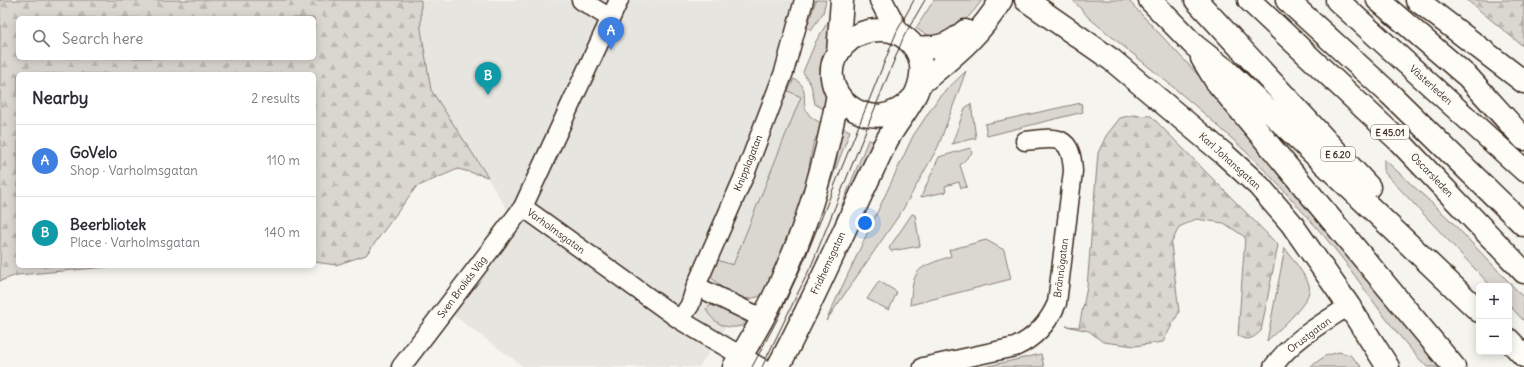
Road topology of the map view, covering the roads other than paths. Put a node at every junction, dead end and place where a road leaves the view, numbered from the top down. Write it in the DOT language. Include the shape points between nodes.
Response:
graph roads {
  1 [pos="581,0"];
  2 [pos="619,0"];
  3 [pos="804,0"];
  4 [pos="842,0"];
  5 [pos="1026,0"];
  6 [pos="1150,0"];
  7 [pos="1196,0"];
  8 [pos="1249,0"];
  9 [pos="1287,0"];
  10 [pos="1337,0"];
  11 [pos="1378,0"];
  12 [pos="1417,0"];
  13 [pos="882,1"];
  14 [pos="610,18"];
  15 [pos="896,32"];
  16 [pos="914,46"];
  17 [pos="1195,46"];
  18 [pos="838,53"];
  19 [pos="1524,82"];
  20 [pos="917,91"];
  21 [pos="838,94"];
  22 [pos="1524,139"];
  23 [pos="1025,141"];
  24 [pos="1524,170"];
  25 [pos="523,207"];
  26 [pos="1524,226"];
  27 [pos="1524,272"];
  28 [pos="696,286"];
  29 [pos="1476,304"];
  30 [pos="1349,306"];
  31 [pos="1476,308"];
  32 [pos="764,319"];
  33 [pos="680,320"];
  34 [pos="738,362"];
  35 [pos="401,367"];
  36 [pos="760,367"];
  37 [pos="778,367"];
  38 [pos="923,367"];
  39 [pos="1273,367"];
  40 [pos="1388,367"];
  41 [pos="1454,367"];
  1 -- 14 [label="street"];
  2 -- 14 [label="street, Varholmsgatan"];
  3 -- 28 [label="street, Knipplagatan" via="784,72 745,174"];
  4 -- 18 [label="main road"];
  5 -- 30 [label="main road, Karl Johansgatan" via="1112,60 1259,186 1291,223"];
  6 -- 17 [label="main road"];
  7 -- 29 [label="main road, E 6.20"];
  8 -- 27 [label="main road, Oscarsleden / E 45.01" via="1399,141"];
  9 -- 26 [label="main road, E 45.01" via="1395,100"];
  10 -- 24 [label="main road, Västerleden"];
  11 -- 22 [label="main road" via="1468,77"];
  12 -- 19 [label="main road"];
  13 -- 15 [label="main road"];
  14 -- 25 [label="street, Varholmsgatan"];
  15 -- 16 [label="main road, Fridhemsgatan"];
  15 -- 18 [label="main road" via="865,32 848,40"];
  16 -- 20 [label="main road, Fridhemsgatan" via="922,67"];
  16 -- 20 [label="main road" via="937,47 951,42 981,14 1001,0 990,19 966,45"];
  17 -- 31 [label="main road" via="1227,71"];
  17 -- 41 [label="main road" via="1216,81"];
  18 -- 21 [label="main road" via="832,70 834,87"];
  20 -- 21 [label="main road" via="899,110 878,116 862,114"];
  20 -- 37 [label="main road, Fridhemsgatan" via="886,142"];
  21 -- 32 [label="main road" via="812,204 784,278"];
  23 -- 38 [label="street, Brännögatan" via="1059,139 1072,154 1073,172 1058,296 1052,315 1045,326 1028,341 1015,347"];
  25 -- 33 [label="street, Varholmsgatan"];
  25 -- 35 [label="street, Sven Brolids Väg"];
  28 -- 32 [label="street"];
  28 -- 33 [label="street, Knipplagatan" via="690,305"];
  30 -- 39 [label="street, Orustgatan" via="1302,338 1280,357"];
  30 -- 40 [label="main road, Karl Johansgatan"];
  32 -- 34 [label="main road"];
  33 -- 34 [label="street, Varholmsgatan"];
  34 -- 36 [label="street, Varholmsgatan"];
}
